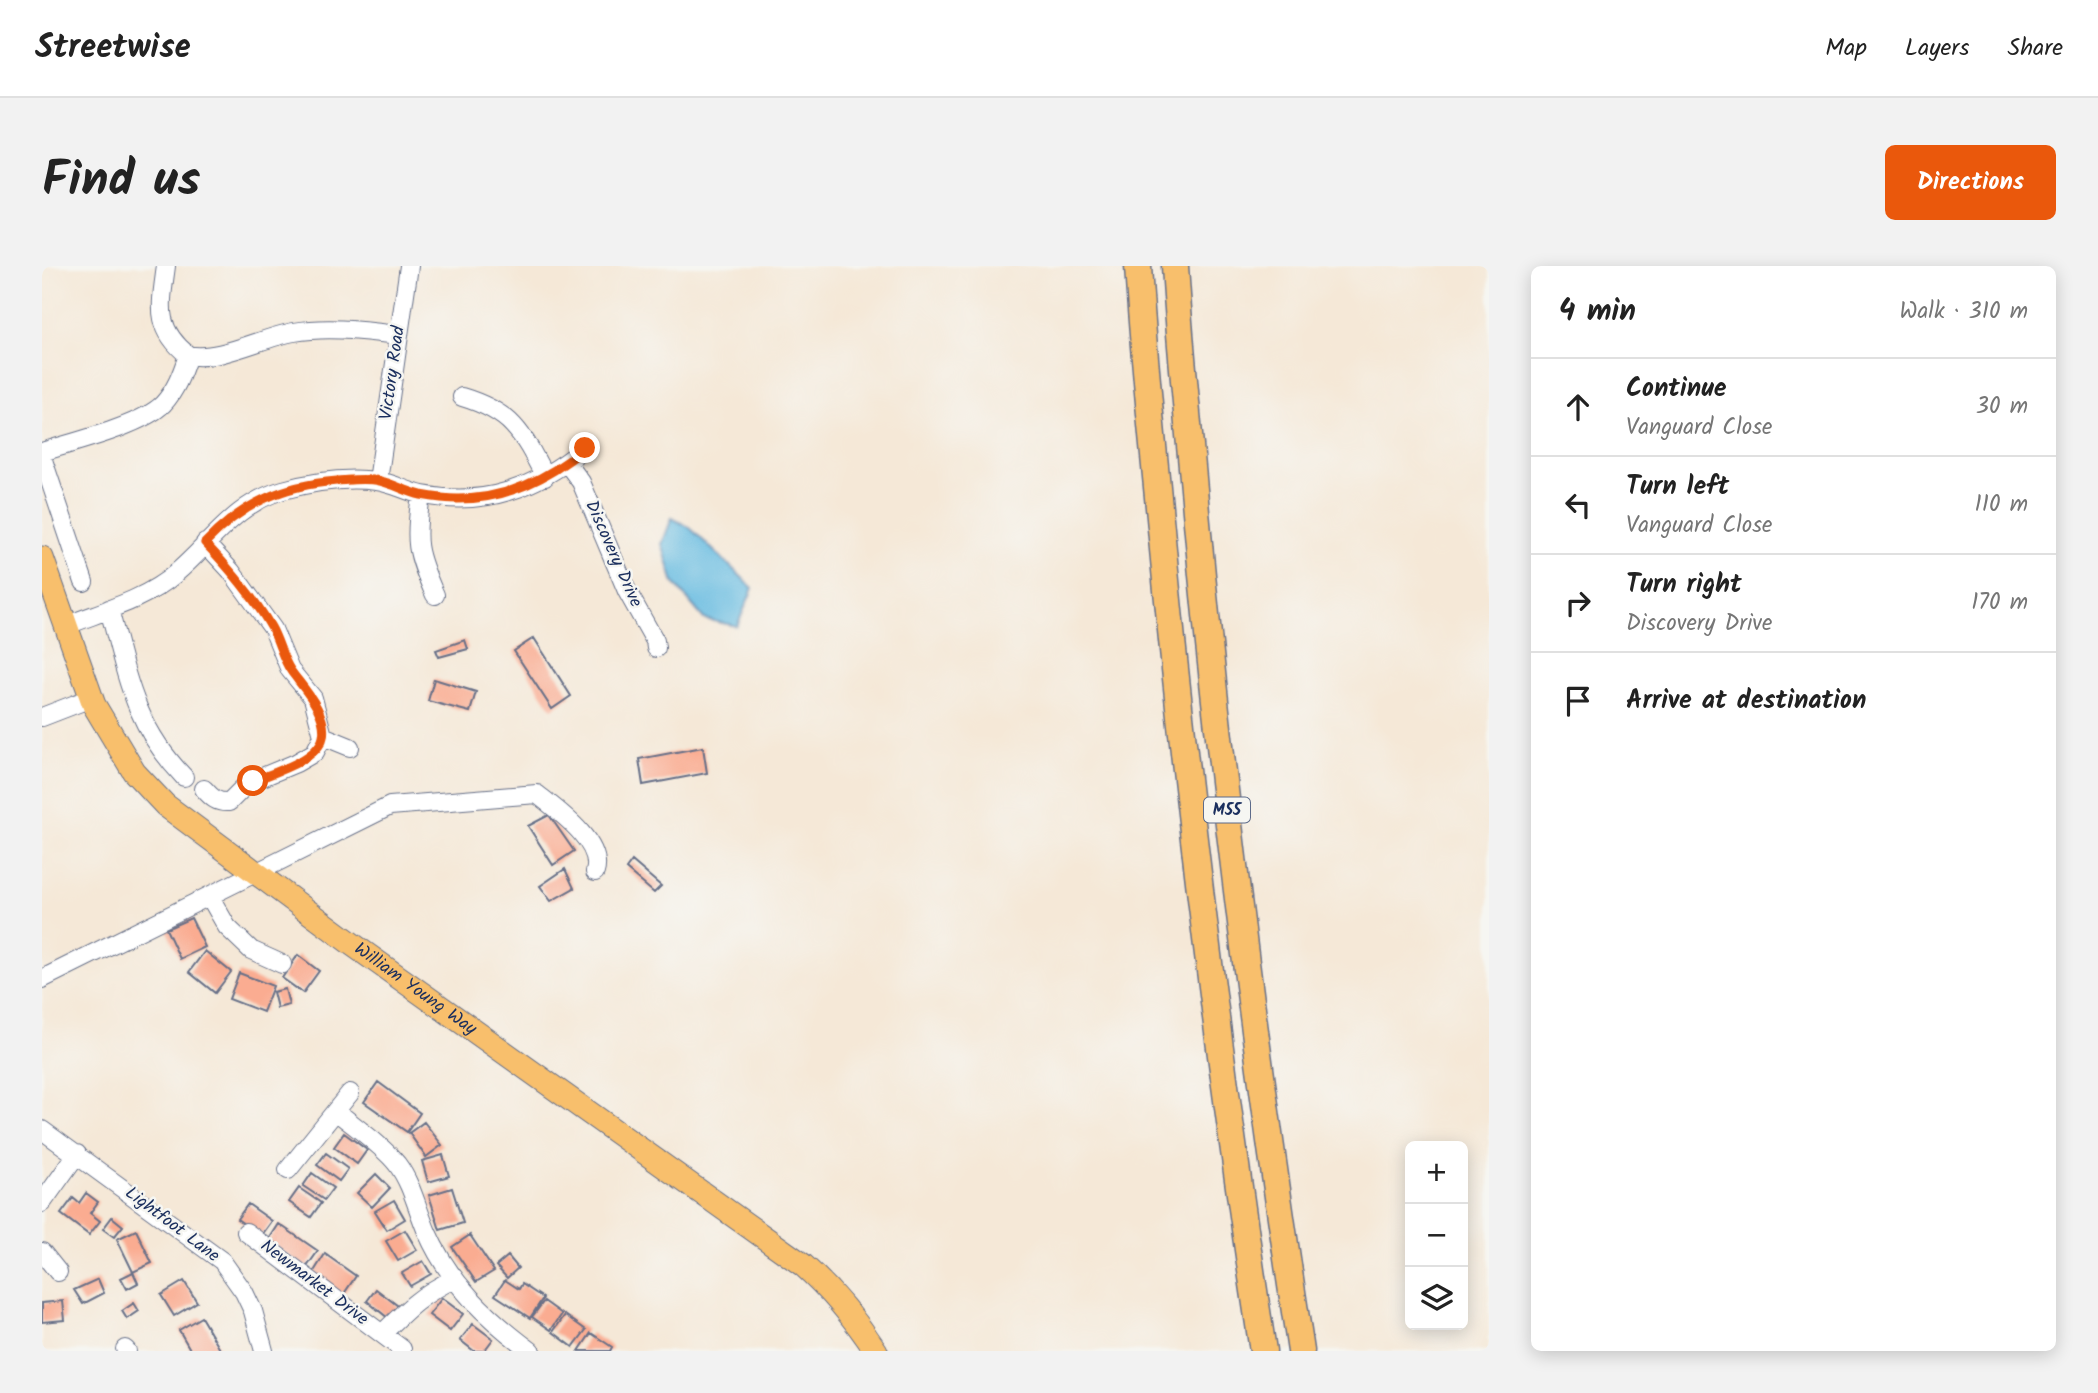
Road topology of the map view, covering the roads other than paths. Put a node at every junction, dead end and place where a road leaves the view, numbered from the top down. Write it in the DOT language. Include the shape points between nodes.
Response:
graph roads {
  1 [pos="166,266"];
  2 [pos="409,266"];
  3 [pos="1138,266"];
  4 [pos="1175,266"];
  5 [pos="398,335"];
  6 [pos="188,355"];
  7 [pos="462,397"];
  8 [pos="585,448"];
  9 [pos="42,454"];
  10 [pos="567,463"];
  11 [pos="545,477"];
  12 [pos="378,481"];
  13 [pos="421,495"];
  14 [pos="205,543"];
  15 [pos="42,558"];
  16 [pos="84,582"];
  17 [pos="435,595"];
  18 [pos="108,609"];
  19 [pos="65,626"];
  20 [pos="656,648"];
  21 [pos="91,698"];
  22 [pos="42,717"];
  23 [pos="323,736"];
  24 [pos="350,747"];
  25 [pos="184,777"];
  26 [pos="204,789"];
  27 [pos="595,872"];
  28 [pos="257,874"];
  29 [pos="210,897"];
  30 [pos="282,964"];
  31 [pos="42,979"];
  32 [pos="351,1093"];
  33 [pos="336,1111"];
  34 [pos="42,1130"];
  35 [pos="77,1154"];
  36 [pos="288,1170"];
  37 [pos="42,1203"];
  38 [pos="246,1232"];
  39 [pos="42,1252"];
  40 [pos="58,1272"];
  41 [pos="454,1279"];
  42 [pos="382,1334"];
  43 [pos="402,1349"];
  44 [pos="264,1351"];
  45 [pos="531,1351"];
  46 [pos="876,1351"];
  47 [pos="1263,1351"];
  48 [pos="1301,1351"];
  1 -- 6 [label="street" via="162,318 167,335"];
  2 -- 5 [label="street, Victory Road"];
  3 -- 47 [label="highway, M55" via="1174,670"];
  4 -- 48 [label="highway, M55" via="1210,660 1238,903"];
  5 -- 6 [label="street" via="310,330 211,355"];
  5 -- 12 [label="street, Victory Road"];
  6 -- 9 [label="street" via="173,391 155,411"];
  7 -- 11 [label="street" via="503,415 519,430"];
  8 -- 10 [label="street"];
  9 -- 16 [label="street"];
  10 -- 11 [label="street"];
  10 -- 20 [label="street, Discovery Drive" via="581,482 611,557"];
  11 -- 13 [label="street" via="499,495 458,499"];
  12 -- 13 [label="street"];
  12 -- 14 [label="street" via="316,483 281,491 251,505"];
  13 -- 17 [label="street" via="416,534 419,559"];
  14 -- 18 [label="street" via="176,574"];
  14 -- 23 [label="street" via="231,570 273,629 290,670 313,698"];
  15 -- 19 [label="main road, William Young Way"];
  18 -- 19 [label="street"];
  18 -- 25 [label="street" via="140,715 165,758"];
  19 -- 21 [label="main road, William Young Way"];
  21 -- 22 [label="street"];
  21 -- 28 [label="main road, William Young Way" via="140,780 177,816"];
  23 -- 24 [label="street"];
  23 -- 26 [label="street" via="314,752 248,783 229,802 213,799"];
  27 -- 28 [label="street" via="596,856 587,841 537,794 390,806"];
  28 -- 29 [label="street"];
  28 -- 46 [label="main road, William Young Way" via="803,1265 830,1291"];
  29 -- 30 [label="street" via="227,927 251,950"];
  29 -- 31 [label="street"];
  32 -- 33 [label="street"];
  33 -- 36 [label="street"];
  33 -- 41 [label="street" via="404,1174 426,1231"];
  34 -- 35 [label="street, Lightfoot Lane"];
  35 -- 37 [label="street"];
  35 -- 44 [label="street, Lightfoot Lane" via="222,1261 248,1301"];
  38 -- 42 [label="street, Newmarket Drive"];
  39 -- 40 [label="street"];
  41 -- 42 [label="street, Newmarket Drive" via="415,1301"];
  41 -- 45 [label="street" via="487,1317"];
  42 -- 43 [label="street, Newmarket Drive"];
}
